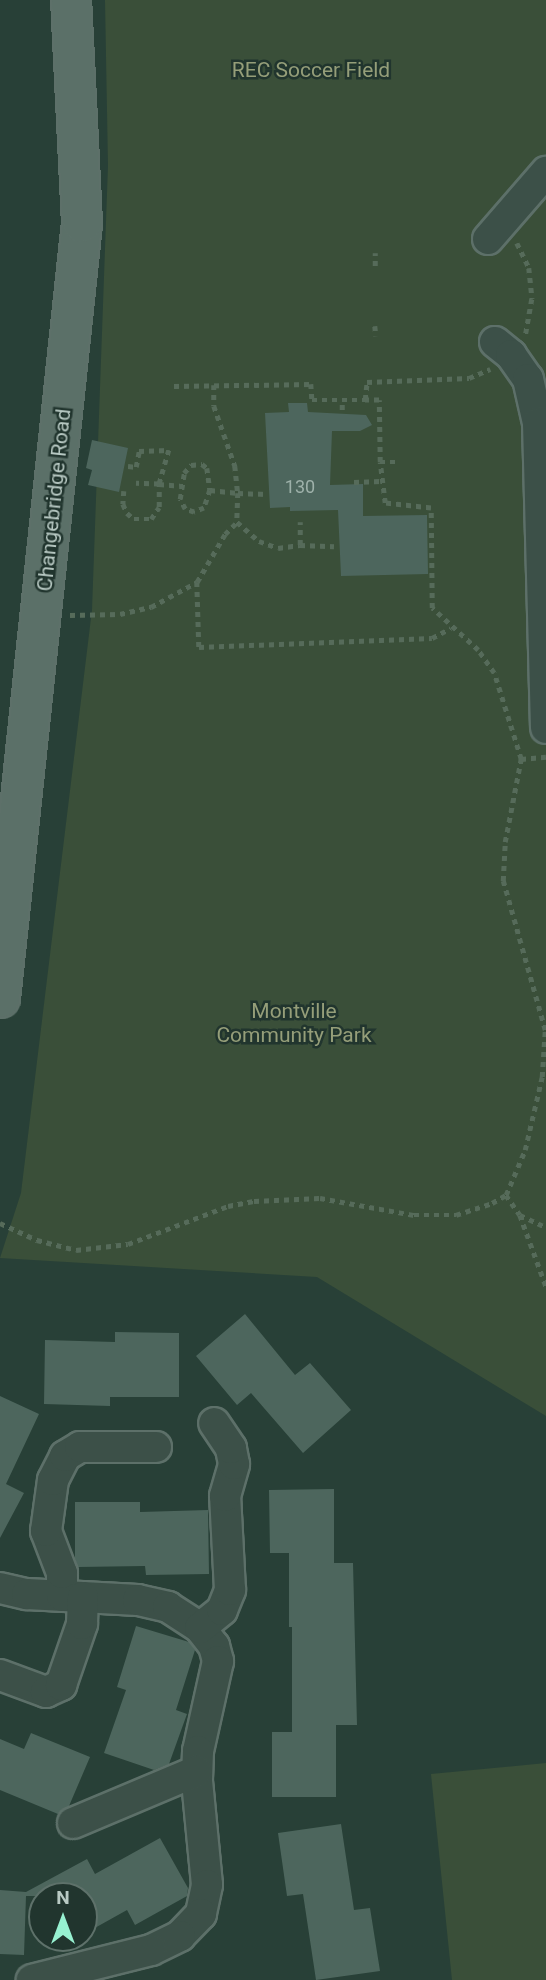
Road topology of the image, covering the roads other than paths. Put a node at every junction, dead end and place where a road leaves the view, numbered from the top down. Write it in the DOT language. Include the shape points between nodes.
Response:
graph roads {
  1 [pos="71,0"];
  2 [pos="546,172"];
  3 [pos="488,239"];
  4 [pos="495,342"];
  5 [pos="544,557"];
  6 [pos="545,645"];
  7 [pos="546,728"];
  8 [pos="1,984"];
  9 [pos="214,1423"];
  10 [pos="156,1447"];
  11 [pos="0,1589"];
  12 [pos="73,1597"];
  13 [pos="200,1628"];
  14 [pos="0,1675"];
  15 [pos="198,1771"];
  16 [pos="73,1823"];
  17 [pos="32,1980"];
  1 -- 8 [label="main road, Changebridge Road" via="82,223"];
  2 -- 3 [label="street"];
  4 -- 5 [label="street" via="521,369 533,391"];
  5 -- 6 [label="street"];
  6 -- 7 [label="street"];
  9 -- 13 [label="street" via="231,1448 234,1464 225,1496 230,1590 222,1610"];
  10 -- 12 [label="street" via="80,1447 65,1456 53,1480 46,1531"];
  11 -- 12 [label="street"];
  12 -- 13 [label="street" via="154,1602"];
  12 -- 14 [label="street" via="82,1624 61,1685 46,1692"];
  13 -- 15 [label="street" via="214,1646 218,1661"];
  15 -- 16 [label="street"];
  15 -- 17 [label="street" via="207,1885 201,1914 192,1926 151,1950"];
}
